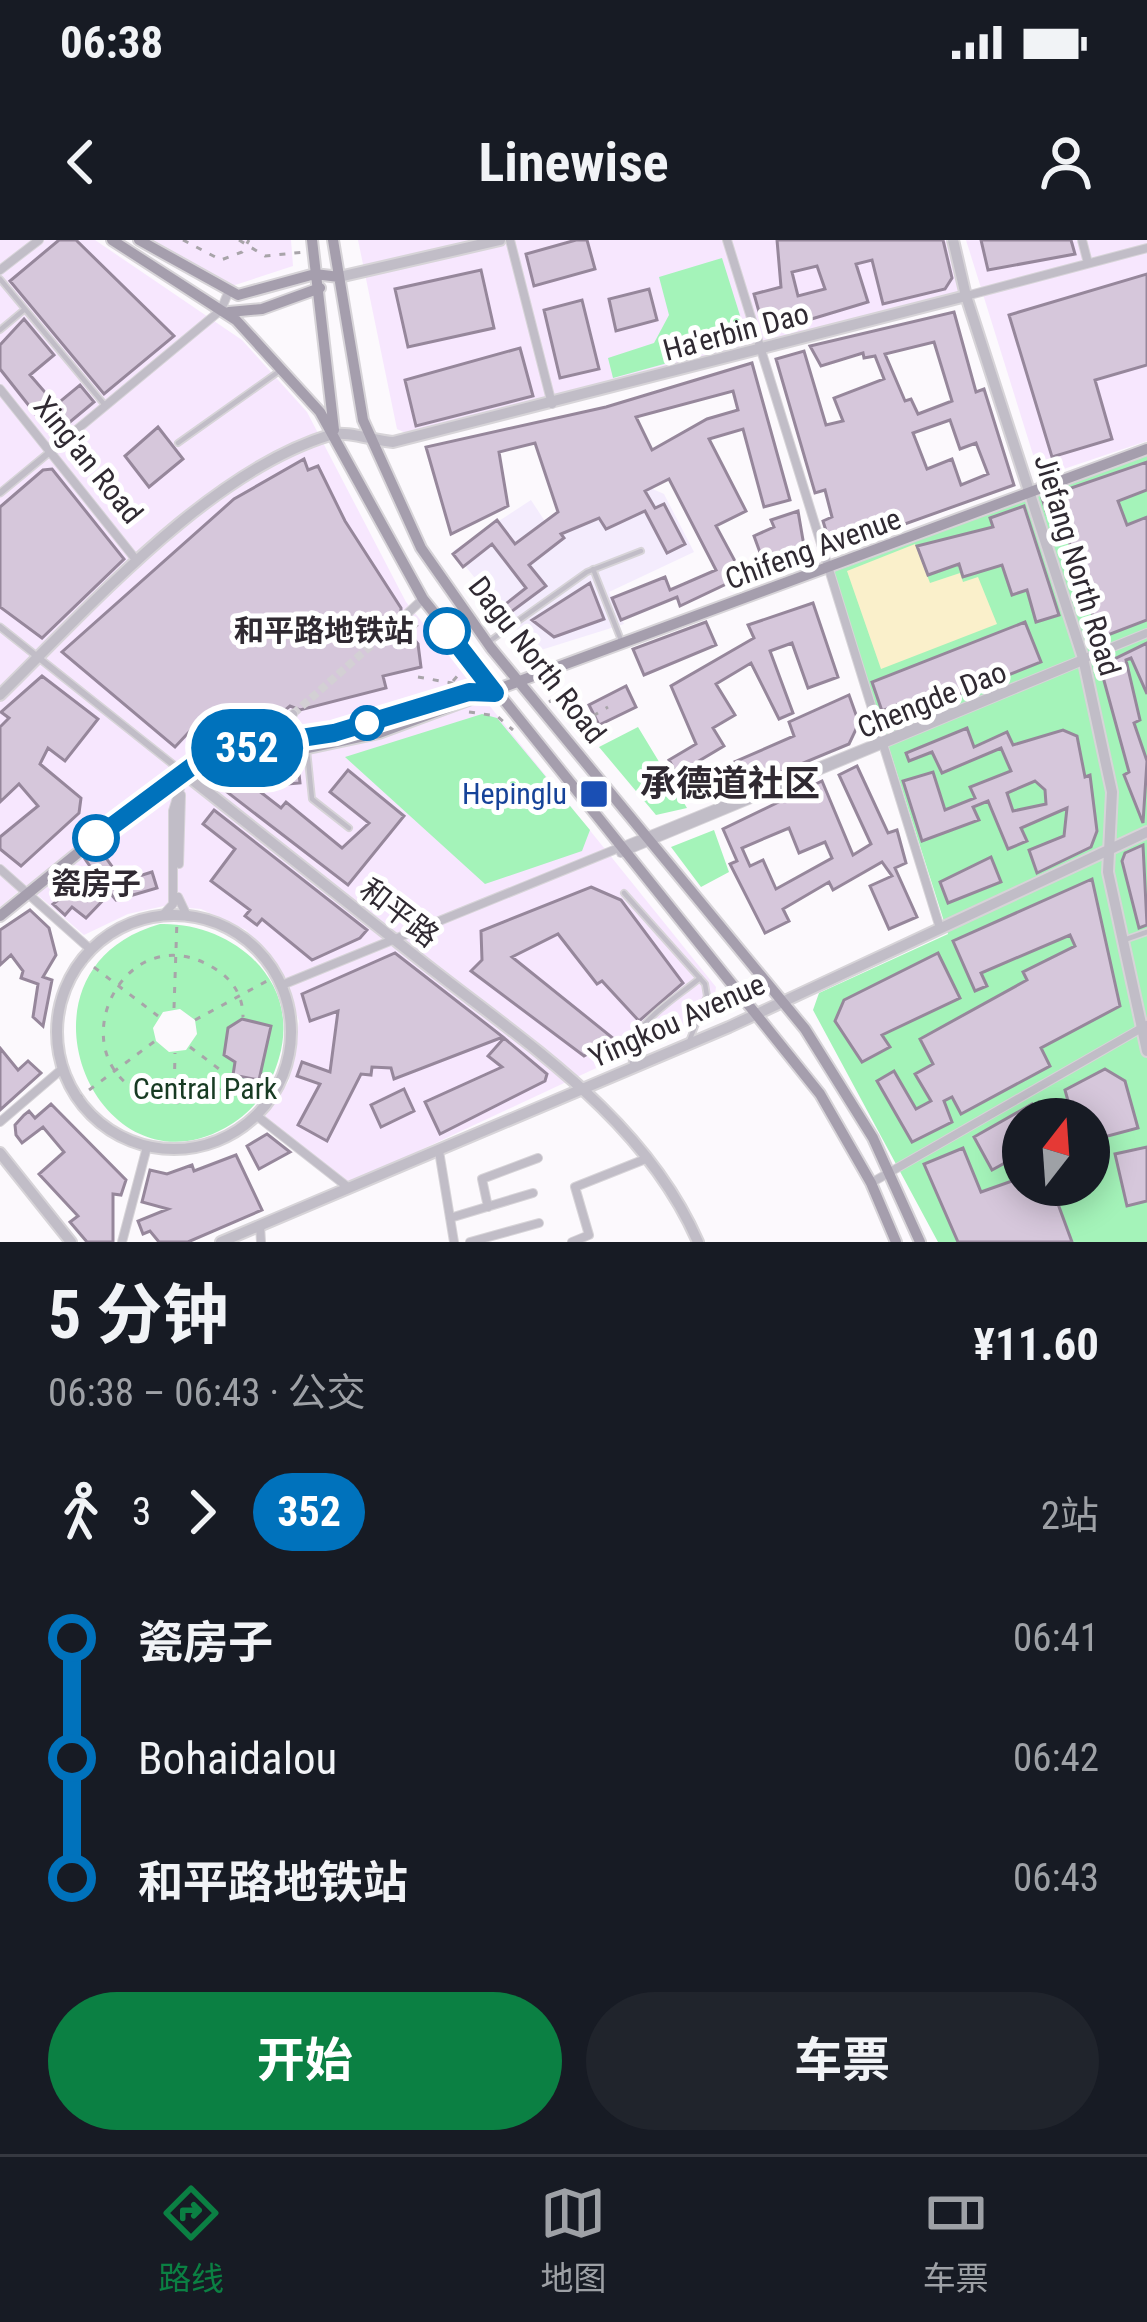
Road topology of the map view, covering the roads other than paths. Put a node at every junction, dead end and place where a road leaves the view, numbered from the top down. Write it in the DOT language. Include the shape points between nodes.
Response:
graph roads {
  1 [pos="112,240"];
  2 [pos="140,240"];
  3 [pos="333,240"];
  4 [pos="500,240"];
  5 [pos="510,240"];
  6 [pos="727,240"];
  7 [pos="953,240"];
  8 [pos="1082,240"];
  9 [pos="35,242"];
  10 [pos="312,246"];
  11 [pos="1147,248"];
  12 [pos="1088,263"];
  13 [pos="0,270"];
  14 [pos="315,274"];
  15 [pos="339,277"];
  16 [pos="0,279"];
  17 [pos="316,290"];
  18 [pos="228,293"];
  19 [pos="966,296"];
  20 [pos="25,309"];
  21 [pos="221,310"];
  22 [pos="0,330"];
  23 [pos="761,350"];
  24 [pos="282,368"];
  25 [pos="0,389"];
  26 [pos="105,406"];
  27 [pos="552,406"];
  28 [pos="334,433"];
  29 [pos="370,440"];
  30 [pos="178,443"];
  31 [pos="1147,449"];
  32 [pos="51,452"];
  33 [pos="0,493"];
  34 [pos="1032,496"];
  35 [pos="641,551"];
  36 [pos="137,561"];
  37 [pos="593,569"];
  38 [pos="827,569"];
  39 [pos="423,599"];
  40 [pos="407,614"];
  41 [pos="0,627"];
  42 [pos="1147,633"];
  43 [pos="487,643"];
  44 [pos="623,645"];
  45 [pos="38,657"];
  46 [pos="1083,658"];
  47 [pos="519,681"];
  48 [pos="495,693"];
  49 [pos="0,695"];
  50 [pos="293,714"];
  51 [pos="879,745"];
  52 [pos="254,747"];
  53 [pos="307,750"];
  54 [pos="185,774"];
  55 [pos="349,828"];
  56 [pos="1147,832"];
  57 [pos="649,839"];
  58 [pos="625,848"];
  59 [pos="1110,848"];
  60 [pos="0,869"];
  61 [pos="624,892"];
  62 [pos="26,893"];
  63 [pos="163,915"];
  64 [pos="0,916"];
  65 [pos="182,918"];
  66 [pos="940,928"];
  67 [pos="1147,932"];
  68 [pos="394,940"];
  69 [pos="1124,940"];
  70 [pos="86,954"];
  71 [pos="700,978"];
  72 [pos="280,980"];
  73 [pos="782,1000"];
  74 [pos="760,1012"];
  75 [pos="1144,1027"];
  76 [pos="689,1044"];
  77 [pos="1147,1051"];
  78 [pos="634,1067"];
  79 [pos="62,1069"];
  80 [pos="584,1088"];
  81 [pos="257,1116"];
  82 [pos="0,1122"];
  83 [pos="148,1147"];
  84 [pos="439,1151"];
  85 [pos="0,1153"];
  86 [pos="538,1158"];
  87 [pos="648,1158"];
  88 [pos="889,1172"];
  89 [pos="871,1183"];
  90 [pos="349,1188"];
  91 [pos="533,1193"];
  92 [pos="488,1207"];
  93 [pos="450,1218"];
  94 [pos="538,1223"];
  95 [pos="260,1225"];
  96 [pos="70,1242"];
  97 [pos="122,1242"];
  98 [pos="221,1242"];
  99 [pos="261,1242"];
  100 [pos="454,1242"];
  101 [pos="470,1242"];
  102 [pos="572,1242"];
  103 [pos="698,1242"];
  104 [pos="896,1242"];
  105 [pos="920,1242"];
  1 -- 21 [label="main road"];
  2 -- 18 [label="main road"];
  3 -- 15 [label="main road, Dagu North Road"];
  4 -- 15 [label="street"];
  5 -- 27 [label="street"];
  6 -- 23 [label="street"];
  7 -- 19 [label="street, Jiefang North Road"];
  8 -- 12 [label="street"];
  9 -- 13 [label="street"];
  10 -- 14 [label="main road, Dagu North Road"];
  11 -- 12 [label="street, Ha'erbin Dao"];
  12 -- 19 [label="street, Ha'erbin Dao"];
  14 -- 15 [label="main road"];
  14 -- 17 [label="main road, Dagu North Road"];
  14 -- 18 [label="main road"];
  15 -- 17 [label="main road"];
  15 -- 29 [label="main road, Dagu North Road"];
  16 -- 20 [label="lane"];
  17 -- 21 [label="main road" via="245,313"];
  17 -- 28 [label="main road, Dagu North Road"];
  18 -- 21 [label="street"];
  19 -- 23 [label="street, Ha'erbin Dao"];
  19 -- 34 [label="street, Jiefang North Road"];
  20 -- 22 [label="lane"];
  20 -- 26 [label="lane"];
  21 -- 24 [label="main road, Dagu North Road"];
  21 -- 26 [label="street"];
  23 -- 27 [label="street, Ha'erbin Dao"];
  23 -- 38 [label="street"];
  24 -- 28 [label="main road, Dagu North Road"];
  24 -- 30 [label="lane"];
  25 -- 32 [label="street, Xing'an Road"];
  26 -- 32 [label="street"];
  27 -- 29 [label="street, Ha'erbin Dao" via="393,442"];
  28 -- 29 [label="street, Ha'erbin Dao"];
  28 -- 36 [label="street" via="226,490"];
  28 -- 39 [label="main road, Dagu North Road"];
  29 -- 43 [label="main road, Dagu North Road" via="422,548"];
  31 -- 34 [label="main road, Chifeng Avenue"];
  32 -- 33 [label="street"];
  32 -- 36 [label="street, Xing'an Road"];
  34 -- 38 [label="main road, Chifeng Avenue"];
  34 -- 46 [label="street, Jiefang North Road"];
  35 -- 37 [label="lane"];
  36 -- 45 [label="street"];
  37 -- 43 [label="lane"];
  37 -- 44 [label="lane"];
  38 -- 44 [label="main road, Chifeng Avenue"];
  38 -- 51 [label="street"];
  39 -- 40 [label="street"];
  39 -- 48 [label="main road, Dagu North Road"];
  41 -- 45 [label="street"];
  42 -- 46 [label="street, Chengde Dao"];
  43 -- 47 [label="main road, Dagu North Road"];
  44 -- 47 [label="main road, Chifeng Avenue"];
  45 -- 49 [label="street"];
  45 -- 54 [label="street"];
  46 -- 51 [label="street, Chengde Dao"];
  46 -- 59 [label="street, Jiefang North Road" via="1112,792"];
  47 -- 48 [label="main road, Chifeng Avenue"];
  47 -- 57 [label="main road, Dagu North Road"];
  48 -- 52 [label="lane" via="469,692 334,733"];
  48 -- 53 [label="main road, Chifeng Avenue"];
  48 -- 58 [label="main road, Dagu North Road"];
  50 -- 52 [label="street"];
  51 -- 57 [label="street, Chengde Dao"];
  51 -- 66 [label="street"];
  52 -- 54 [label="lane" via="210,755"];
  53 -- 54 [label="main road, Chifeng Avenue"];
  53 -- 55 [label="lane" via="313,799"];
  54 -- 62 [label="main road"];
  54 -- 63 [label="street" via="173,811 173,904"];
  54 -- 65 [label="street"];
  54 -- 68 [label="street, 和平路"];
  56 -- 59 [label="street, Yingkou Avenue"];
  57 -- 58 [label="street, Chengde Dao"];
  57 -- 73 [label="main road, Dagu North Road"];
  58 -- 68 [label="street"];
  58 -- 74 [label="main road, Dagu North Road"];
  59 -- 66 [label="street, Yingkou Avenue"];
  59 -- 69 [label="street, Jiefang North Road"];
  60 -- 62 [label="street"];
  61 -- 71 [label="lane"];
  62 -- 64 [label="main road"];
  62 -- 70 [label="street"];
  63 -- 65 [label="street"];
  63 -- 70 [label="street" via="115,930"];
  65 -- 72 [label="street" via="243,937"];
  66 -- 73 [label="street, Yingkou Avenue"];
  67 -- 69 [label="lane"];
  68 -- 72 [label="street"];
  68 -- 80 [label="street, 和平路"];
  69 -- 75 [label="street, Jiefang North Road"];
  70 -- 79 [label="street" via="58,1012"];
  71 -- 76 [label="lane" via="706,996"];
  71 -- 78 [label="lane" via="638,1030"];
  72 -- 81 [label="street" via="292,1022 289,1054"];
  73 -- 74 [label="street, Yingkou Avenue"];
  73 -- 88 [label="main road, Dagu North Road" via="849,1095"];
  74 -- 76 [label="street, Yingkou Avenue"];
  74 -- 89 [label="main road, Dagu North Road"];
  75 -- 77 [label="street, Jiefang North Road"];
  75 -- 88 [label="street"];
  76 -- 78 [label="street, Yingkou Avenue"];
  78 -- 80 [label="street, Yingkou Avenue"];
  79 -- 82 [label="street"];
  79 -- 83 [label="street" via="103,1126"];
  80 -- 84 [label="street, Yingkou Avenue"];
  80 -- 87 [label="street, 和平路"];
  81 -- 83 [label="street" via="205,1145"];
  81 -- 90 [label="street"];
  83 -- 97 [label="street"];
  84 -- 90 [label="street, Yingkou Avenue"];
  84 -- 93 [label="street"];
  85 -- 96 [label="street"];
  86 -- 92 [label="street" via="482,1179"];
  87 -- 102 [label="street" via="574,1187 589,1235"];
  87 -- 103 [label="street, 和平路"];
  88 -- 89 [label="street"];
  88 -- 105 [label="main road, Dagu North Road"];
  89 -- 104 [label="main road, Dagu North Road"];
  90 -- 95 [label="street, Yingkou Avenue"];
  91 -- 92 [label="street"];
  92 -- 93 [label="street"];
  93 -- 100 [label="street"];
  94 -- 101 [label="street"];
  95 -- 98 [label="street, Yingkou Avenue"];
  95 -- 99 [label="street"];
}
